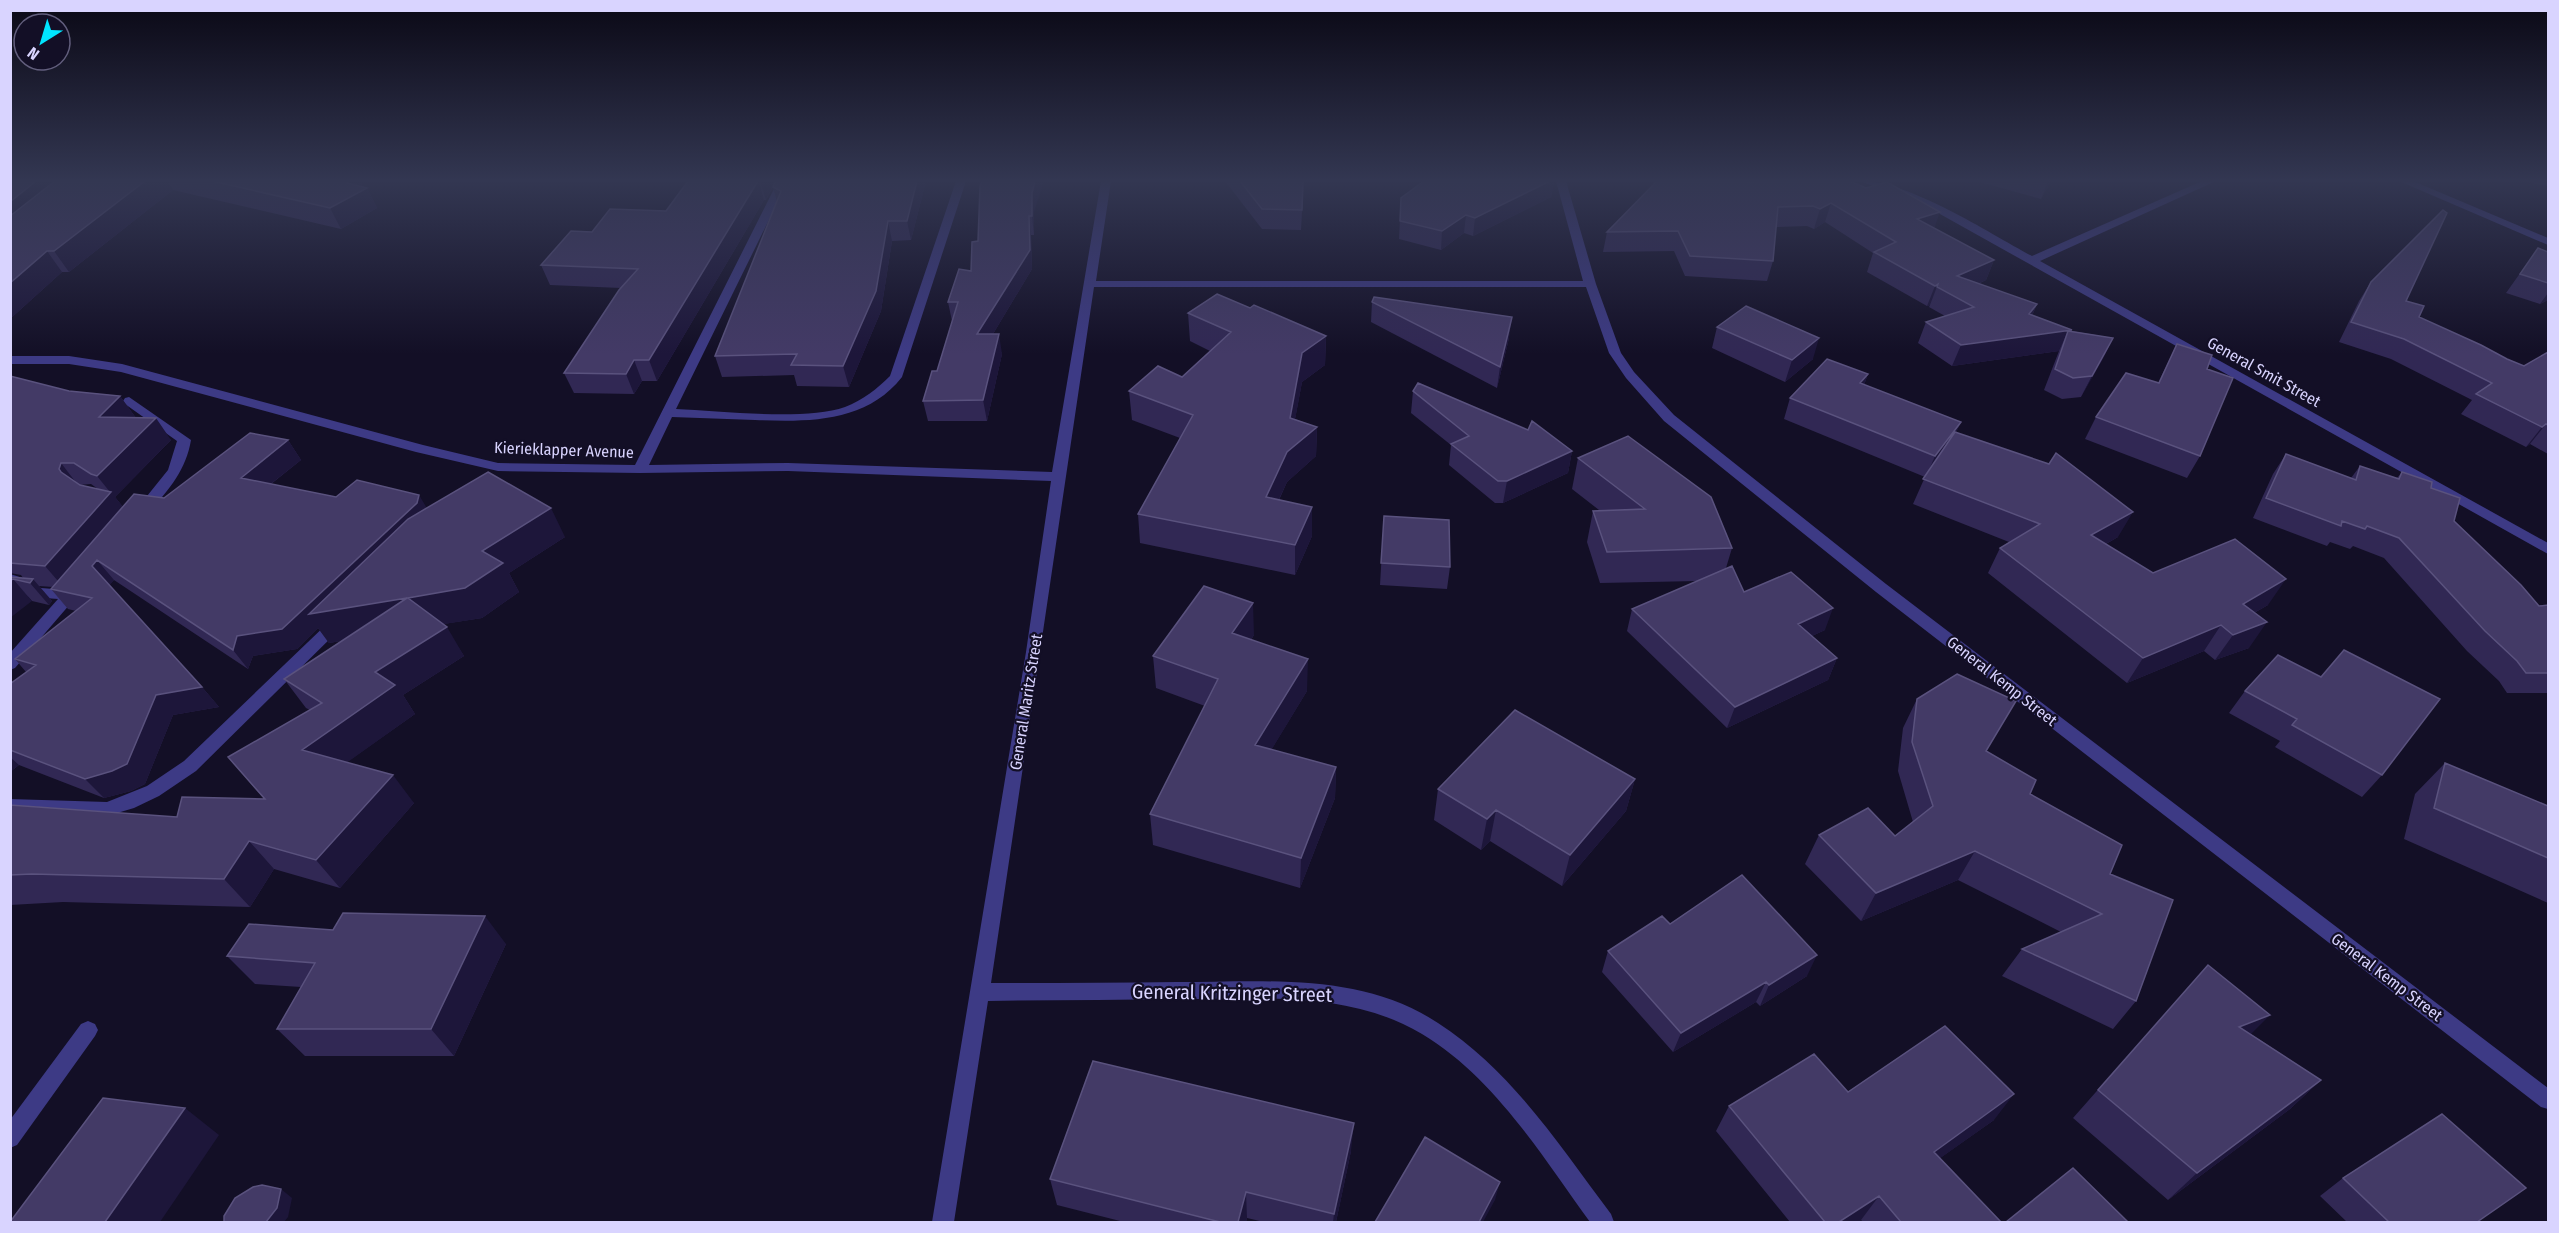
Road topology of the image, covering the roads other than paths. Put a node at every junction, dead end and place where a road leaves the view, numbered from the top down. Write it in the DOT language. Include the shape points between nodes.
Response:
graph roads {
  1 [pos="755,239"];
  2 [pos="942,239"];
  3 [pos="1097,239"];
  4 [pos="1577,239"];
  5 [pos="1990,239"];
  6 [pos="2081,239"];
  7 [pos="2030,261"];
  8 [pos="1090,284"];
  9 [pos="1590,284"];
  10 [pos="10,360"];
  11 [pos="129,401"];
  12 [pos="669,413"];
  13 [pos="498,467"];
  14 [pos="640,469"];
  15 [pos="1058,477"];
  16 [pos="481,483"];
  17 [pos="126,507"];
  18 [pos="2548,549"];
  19 [pos="85,578"];
  20 [pos="10,579"];
  21 [pos="70,596"];
  22 [pos="353,608"];
  23 [pos="10,664"];
  24 [pos="10,806"];
  25 [pos="981,992"];
  26 [pos="88,1030"];
  27 [pos="2548,1100"];
  28 [pos="10,1138"];
  29 [pos="944,1222"];
  30 [pos="1603,1222"];
  1 -- 12 [label="street"];
  2 -- 12 [label="street" via="896,377 877,397 854,408 814,418"];
  3 -- 8 [label="street, General Maritz Street"];
  4 -- 9 [label="street, General Kemp Street"];
  5 -- 7 [label="street, General Smit Street"];
  6 -- 7 [label="street"];
  7 -- 18 [label="street, General Smit Street"];
  8 -- 9 [label="street"];
  8 -- 15 [label="street, General Maritz Street"];
  9 -- 27 [label="street, General Kemp Street" via="1615,353 1625,368 1698,444"];
  10 -- 13 [label="street, Kierieklapper Avenue" via="69,360 122,368"];
  11 -- 17 [label="street" via="184,440 175,471 139,514"];
  12 -- 14 [label="street"];
  13 -- 14 [label="street, Kierieklapper Avenue"];
  13 -- 16 [label="street"];
  14 -- 15 [label="street, Kierieklapper Avenue" via="788,467"];
  15 -- 25 [label="street, General Maritz Street"];
  19 -- 21 [label="street"];
  20 -- 21 [label="street" via="18,582 24,592"];
  21 -- 23 [label="street"];
  22 -- 24 [label="street" via="190,766 153,791 108,809"];
  25 -- 29 [label="street, General Maritz Street"];
  25 -- 30 [label="street, General Kritzinger Street" via="1291,990 1344,994 1394,1009 1431,1029 1513,1100"];
  26 -- 28 [label="street"];
}
